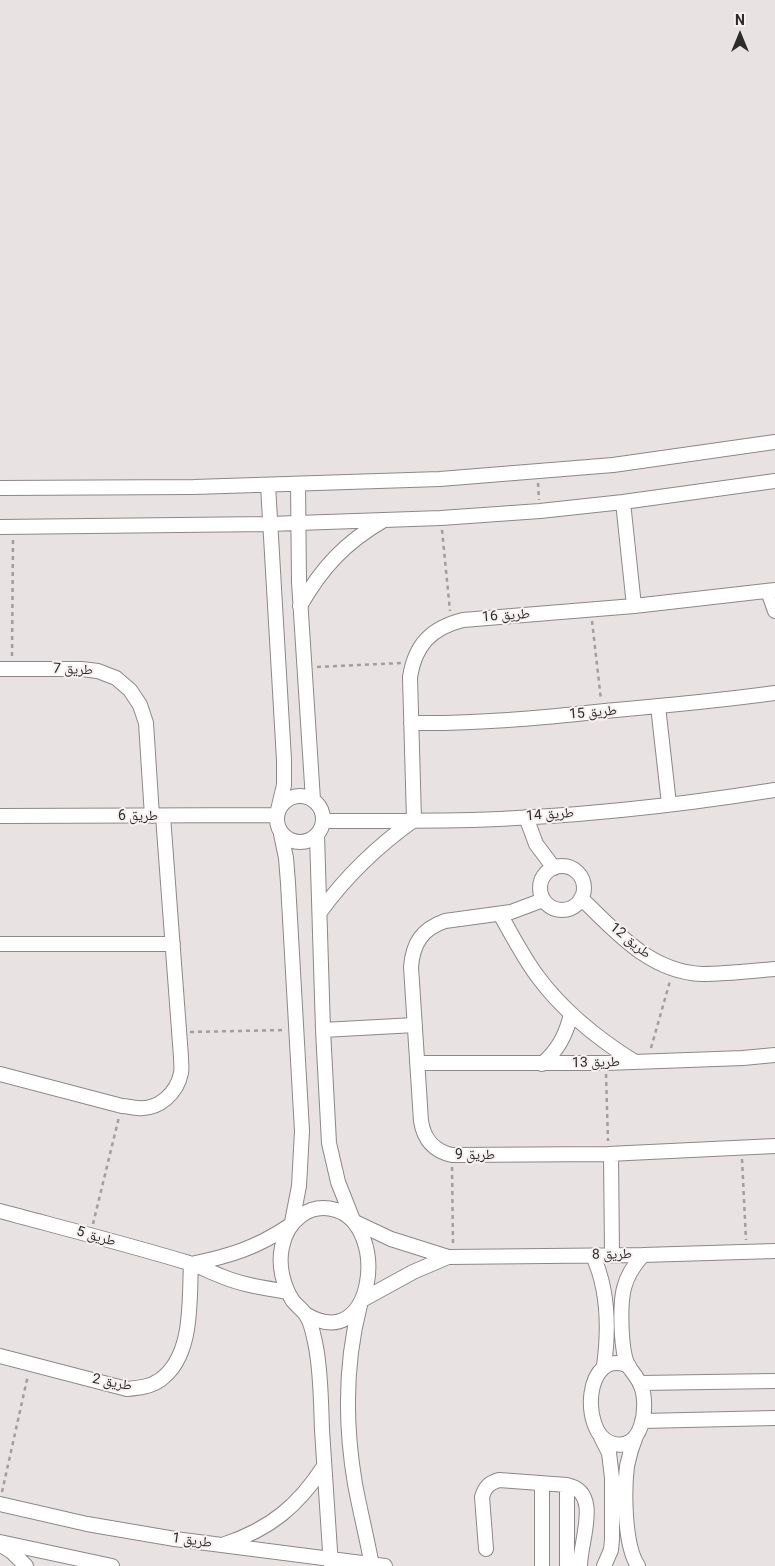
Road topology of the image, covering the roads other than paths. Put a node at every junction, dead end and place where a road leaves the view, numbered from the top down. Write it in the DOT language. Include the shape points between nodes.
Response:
graph roads {
  1 [pos="775,442"];
  2 [pos="775,481"];
  3 [pos="298,484"];
  4 [pos="268,485"];
  5 [pos="0,488"];
  6 [pos="623,502"];
  7 [pos="386,519"];
  8 [pos="298,523"];
  9 [pos="269,524"];
  10 [pos="6,527"];
  11 [pos="771,591"];
  12 [pos="300,606"];
  13 [pos="634,606"];
  14 [pos="775,611"];
  15 [pos="6,669"];
  16 [pos="775,693"];
  17 [pos="658,706"];
  18 [pos="411,723"];
  19 [pos="775,790"];
  20 [pos="313,800"];
  21 [pos="669,804"];
  22 [pos="278,813"];
  23 [pos="0,816"];
  24 [pos="157,816"];
  25 [pos="526,817"];
  26 [pos="414,820"];
  27 [pos="323,821"];
  28 [pos="281,834"];
  29 [pos="317,835"];
  30 [pos="554,868"];
  31 [pos="582,898"];
  32 [pos="543,900"];
  33 [pos="320,912"];
  34 [pos="500,914"];
  35 [pos="0,944"];
  36 [pos="172,944"];
  37 [pos="775,969"];
  38 [pos="571,1014"];
  39 [pos="415,1025"];
  40 [pos="323,1030"];
  41 [pos="775,1055"];
  42 [pos="641,1062"];
  43 [pos="417,1063"];
  44 [pos="542,1064"];
  45 [pos="0,1074"];
  46 [pos="775,1146"];
  47 [pos="609,1154"];
  48 [pos="0,1211"];
  49 [pos="354,1221"];
  50 [pos="291,1224"];
  51 [pos="775,1251"];
  52 [pos="612,1255"];
  53 [pos="643,1255"];
  54 [pos="593,1256"];
  55 [pos="450,1257"];
  56 [pos="191,1264"];
  57 [pos="288,1292"];
  58 [pos="361,1302"];
  59 [pos="307,1315"];
  60 [pos="0,1356"];
  61 [pos="604,1366"];
  62 [pos="628,1366"];
  63 [pos="775,1382"];
  64 [pos="640,1383"];
  65 [pos="775,1418"];
  66 [pos="642,1421"];
  67 [pos="636,1436"];
  68 [pos="601,1437"];
  69 [pos="324,1466"];
  70 [pos="542,1484"];
  71 [pos="567,1485"];
  72 [pos="1,1499"];
  73 [pos="0,1543"];
  74 [pos="219,1546"];
  75 [pos="486,1549"];
  76 [pos="331,1562"];
  77 [pos="376,1565"];
  78 [pos="26,1566"];
  79 [pos="112,1566"];
  80 [pos="542,1566"];
  81 [pos="567,1566"];
  82 [pos="580,1566"];
  83 [pos="604,1566"];
  84 [pos="638,1566"];
  1 -- 3 [label="street" via="538,472"];
  2 -- 6 [label="street"];
  3 -- 4 [label="street"];
  3 -- 8 [label="street"];
  4 -- 5 [label="street"];
  4 -- 9 [label="street"];
  6 -- 7 [label="street" via="540,511"];
  6 -- 13 [label="street"];
  7 -- 8 [label="street"];
  7 -- 12 [label="street" via="336,556 322,571"];
  8 -- 9 [label="street"];
  8 -- 12 [label="street"];
  9 -- 10 [label="street"];
  9 -- 22 [label="street" via="284,760 284,785"];
  11 -- 13 [label="street, طريق 16"];
  11 -- 14 [label="street"];
  12 -- 20 [label="street"];
  13 -- 18 [label="street, طريق 16" via="475,618 438,629 426,639 412,663"];
  15 -- 24 [label="street, طريق 7" via="98,671 116,678 130,690 146,723"];
  16 -- 17 [label="street, طريق 15"];
  17 -- 18 [label="street, طريق 15" via="485,722"];
  17 -- 21 [label="street"];
  18 -- 26 [label="street, طريق 16"];
  19 -- 21 [label="street, طريق 14"];
  20 -- 22 [label="street" via="302,796 291,798"];
  20 -- 27 [label="street" via="321,809"];
  21 -- 25 [label="street, طريق 14"];
  22 -- 24 [label="street, طريق 6"];
  22 -- 28 [label="street"];
  23 -- 24 [label="street, طريق 6"];
  24 -- 36 [label="street, طريق 7"];
  25 -- 26 [label="street, طريق 14"];
  25 -- 30 [label="street" via="536,844"];
  26 -- 27 [label="street, طريق 14"];
  26 -- 33 [label="street" via="353,871"];
  27 -- 29 [label="street"];
  28 -- 29 [label="street" via="290,841 302,843"];
  28 -- 50 [label="street" via="288,883 302,1149"];
  29 -- 33 [label="street"];
  30 -- 31 [label="street" via="569,867 580,876 584,890"];
  30 -- 32 [label="street" via="542,877 540,892"];
  31 -- 32 [label="street" via="566,910 553,908"];
  31 -- 37 [label="street, طريق 12" via="630,945 674,969 700,974"];
  32 -- 34 [label="street, طريق 9"];
  33 -- 40 [label="street"];
  34 -- 38 [label="street" via="538,977"];
  34 -- 39 [label="street, طريق 9" via="445,921 431,927 420,938 412,957"];
  35 -- 36 [label="street"];
  36 -- 45 [label="street, طريق 7" via="181,1072 177,1086 167,1098 155,1106 140,1109"];
  38 -- 42 [label="street" via="598,1037"];
  38 -- 44 [label="street" via="561,1042"];
  39 -- 40 [label="street"];
  39 -- 43 [label="street, طريق 9"];
  40 -- 49 [label="street" via="331,1156"];
  41 -- 42 [label="street, طريق 13"];
  42 -- 44 [label="street, طريق 13"];
  43 -- 44 [label="street, طريق 13"];
  43 -- 47 [label="street, طريق 9" via="423,1131 427,1140 442,1153"];
  46 -- 47 [label="street, طريق 9"];
  47 -- 52 [label="street"];
  48 -- 56 [label="street, طريق 5"];
  49 -- 50 [label="street" via="337,1210 325,1208 302,1214"];
  49 -- 55 [label="street, طريق 8" via="391,1239"];
  49 -- 58 [label="street" via="368,1260"];
  50 -- 56 [label="street" via="243,1251"];
  50 -- 57 [label="street" via="280,1259"];
  51 -- 53 [label="street, طريق 8"];
  52 -- 53 [label="street, طريق 8"];
  52 -- 54 [label="street, طريق 8"];
  53 -- 62 [label="street" via="624,1287 622,1336"];
  54 -- 55 [label="street, طريق 8"];
  54 -- 61 [label="street" via="606,1298"];
  55 -- 58 [label="street, طريق 8" via="413,1272"];
  56 -- 57 [label="street, طريق 5" via="222,1277"];
  56 -- 60 [label="street, طريق 2" via="184,1348 174,1366 160,1380 144,1387 127,1389"];
  57 -- 59 [label="street"];
  58 -- 59 [label="street" via="354,1312 337,1322 316,1321"];
  58 -- 77 [label="street" via="350,1353 348,1411 355,1482"];
  59 -- 69 [label="street" via="318,1364"];
  61 -- 62 [label="street" via="616,1363"];
  61 -- 68 [label="street" via="595,1380 591,1399 593,1419"];
  62 -- 64 [label="street"];
  63 -- 64 [label="street"];
  64 -- 66 [label="street" via="644,1398"];
  65 -- 66 [label="street"];
  66 -- 67 [label="street"];
  67 -- 68 [label="street" via="619,1445"];
  67 -- 84 [label="street" via="627,1467 627,1523 628,1540"];
  68 -- 83 [label="street" via="609,1453 612,1470 612,1539"];
  69 -- 74 [label="street" via="312,1485 280,1517 241,1539"];
  69 -- 76 [label="street"];
  70 -- 71 [label="street"];
  70 -- 75 [label="street" via="499,1480 484,1489"];
  70 -- 80 [label="street"];
  71 -- 81 [label="street"];
  71 -- 82 [label="street" via="582,1492 586,1500"];
  72 -- 74 [label="street, طريق 1" via="122,1530"];
  73 -- 78 [label="street"];
  73 -- 79 [label="street"];
  74 -- 76 [label="street, طريق 1"];
  76 -- 77 [label="street, طريق 1"];
}
